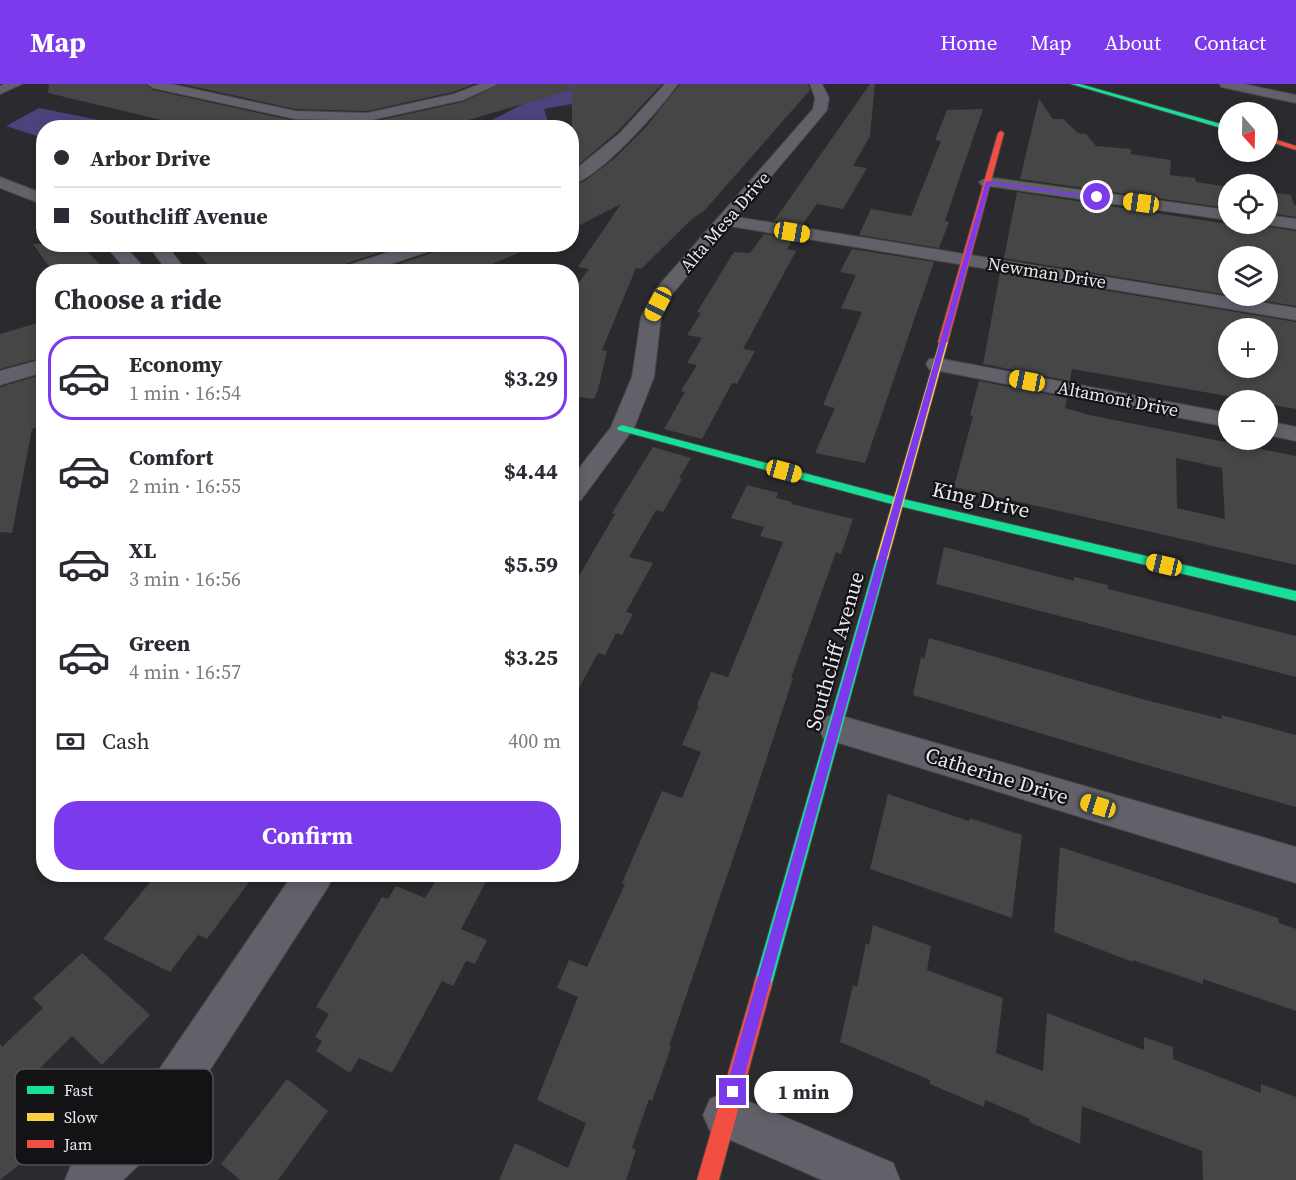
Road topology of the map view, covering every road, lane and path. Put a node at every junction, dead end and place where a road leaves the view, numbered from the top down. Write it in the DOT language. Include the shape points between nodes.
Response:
graph roads {
  1 [pos="16,84"];
  2 [pos="153,84"];
  3 [pos="492,84"];
  4 [pos="672,84"];
  5 [pos="816,84"];
  6 [pos="1074,84"];
  7 [pos="1110,84"];
  8 [pos="1226,84"];
  9 [pos="432,87"];
  10 [pos="0,90"];
  11 [pos="458,97"];
  12 [pos="1296,99"];
  13 [pos="1218,114"];
  14 [pos="1218,125"];
  15 [pos="1278,131"];
  16 [pos="1001,134"];
  17 [pos="1296,136"];
  18 [pos="1278,143"];
  19 [pos="1296,148"];
  20 [pos="579,174"];
  21 [pos="0,182"];
  22 [pos="987,182"];
  23 [pos="36,197"];
  24 [pos="1218,214"];
  25 [pos="727,221"];
  26 [pos="1278,221"];
  27 [pos="1296,224"];
  28 [pos="120,252"];
  29 [pos="162,252"];
  30 [pos="408,252"];
  31 [pos="966,260"];
  32 [pos="132,264"];
  33 [pos="172,264"];
  34 [pos="372,264"];
  35 [pos="1296,314"];
  36 [pos="937,364"];
  37 [pos="36,367"];
  38 [pos="0,378"];
  39 [pos="1218,418"];
  40 [pos="622,428"];
  41 [pos="1278,430"];
  42 [pos="1296,434"];
  43 [pos="579,485"];
  44 [pos="899,502"];
  45 [pos="1296,596"];
  46 [pos="835,728"];
  47 [pos="1296,865"];
  48 [pos="310,882"];
  49 [pos="185,1069"];
  50 [pos="726,1115"];
  51 [pos="105,1165"];
  52 [pos="89,1180"];
  53 [pos="708,1180"];
  54 [pos="876,1180"];
  1 -- 10 [label="street"];
  2 -- 11 [label="street" via="295,115 367,117"];
  3 -- 11 [label="street"];
  4 -- 20 [label="street" via="643,119"];
  5 -- 25 [label="street, Alta Mesa Drive" via="822,98 820,110"];
  6 -- 14 [label="street"];
  7 -- 13 [label="street"];
  8 -- 12 [label="street"];
  9 -- 11 [label="street"];
  15 -- 17 [label="street"];
  16 -- 22 [label="street, Southcliff Avenue"];
  18 -- 19 [label="street"];
  21 -- 23 [label="street"];
  22 -- 24 [label="street"];
  22 -- 31 [label="street, Southcliff Avenue"];
  25 -- 31 [label="street, Newman Drive"];
  25 -- 40 [label="street, Alta Mesa Drive" via="664,291 651,317 643,377"];
  26 -- 27 [label="street"];
  28 -- 32 [label="street"];
  29 -- 33 [label="street"];
  30 -- 34 [label="street"];
  31 -- 35 [label="street, Newman Drive"];
  31 -- 36 [label="street, Southcliff Avenue"];
  36 -- 39 [label="street, Altamont Drive"];
  36 -- 44 [label="street, Southcliff Avenue"];
  37 -- 38 [label="street"];
  40 -- 43 [label="street, Alta Mesa Drive"];
  40 -- 44 [label="street, King Drive"];
  41 -- 42 [label="street"];
  44 -- 45 [label="street, King Drive"];
  44 -- 46 [label="street, Southcliff Avenue"];
  46 -- 47 [label="street, Catherine Drive"];
  46 -- 50 [label="street, Southcliff Avenue"];
  48 -- 49 [label="street"];
  50 -- 53 [label="street, Southcliff Avenue"];
  50 -- 54 [label="street"];
  51 -- 52 [label="street"];
}
